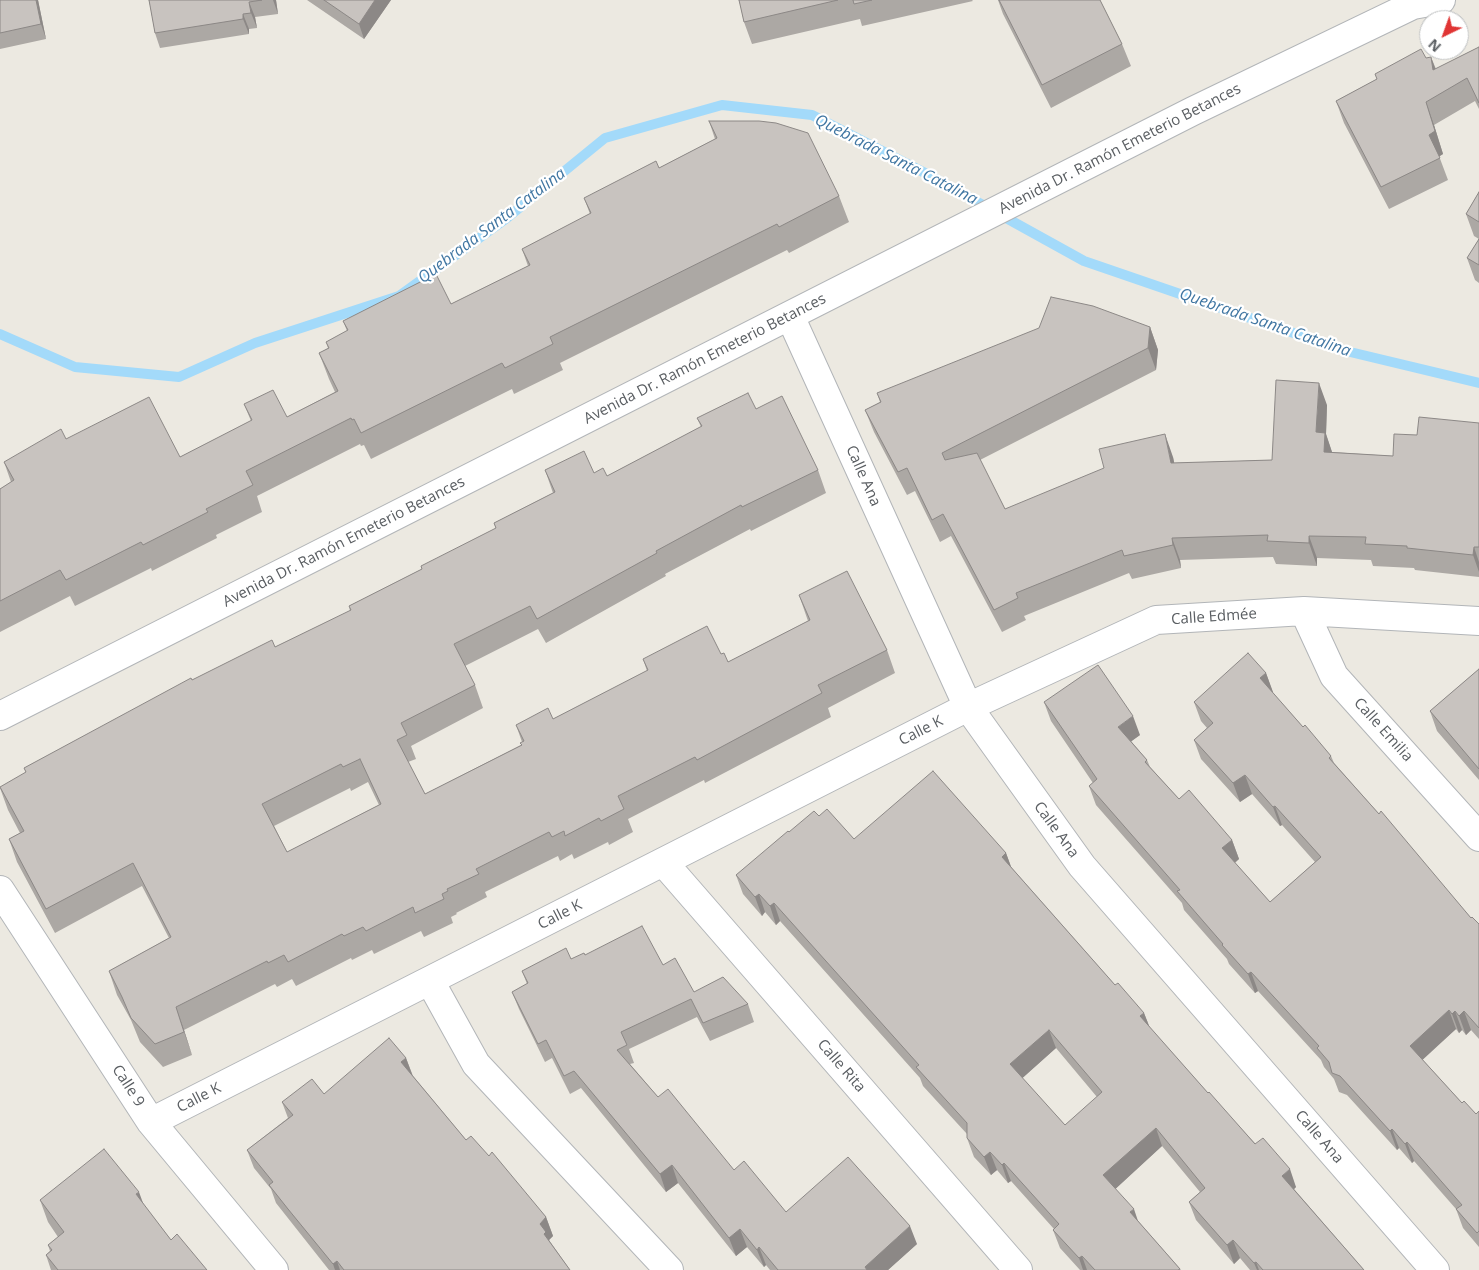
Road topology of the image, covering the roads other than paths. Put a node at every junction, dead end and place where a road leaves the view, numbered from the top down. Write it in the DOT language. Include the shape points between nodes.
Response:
graph roads {
  1 [pos="1441,0"];
  2 [pos="1415,3"];
  3 [pos="790,316"];
  4 [pos="1304,611"];
  5 [pos="1479,621"];
  6 [pos="968,707"];
  7 [pos="0,716"];
  8 [pos="1479,837"];
  9 [pos="664,863"];
  10 [pos="0,890"];
  11 [pos="430,981"];
  12 [pos="151,1122"];
  13 [pos="274,1270"];
  14 [pos="669,1270"];
  15 [pos="1018,1270"];
  16 [pos="1435,1270"];
  1 -- 2 [label="street, Avenida Dr. Ramón Emeterio Betances"];
  2 -- 3 [label="street, Avenida Dr. Ramón Emeterio Betances" via="1193,111"];
  3 -- 6 [label="street, Calle Ana"];
  3 -- 7 [label="street, Avenida Dr. Ramón Emeterio Betances"];
  4 -- 5 [label="street, Calle Edmée"];
  4 -- 6 [label="street, Calle Edmée" via="1156,620"];
  4 -- 8 [label="street, Calle Emilia" via="1334,676"];
  6 -- 9 [label="street, Calle K"];
  6 -- 16 [label="street, Calle Ana" via="1082,866"];
  9 -- 11 [label="street, Calle K"];
  9 -- 15 [label="street, Calle Rita"];
  10 -- 12 [label="street, Calle 9"];
  11 -- 12 [label="street, Calle K"];
  11 -- 14 [label="street" via="476,1064"];
  12 -- 13 [label="street, Calle 9"];
}
